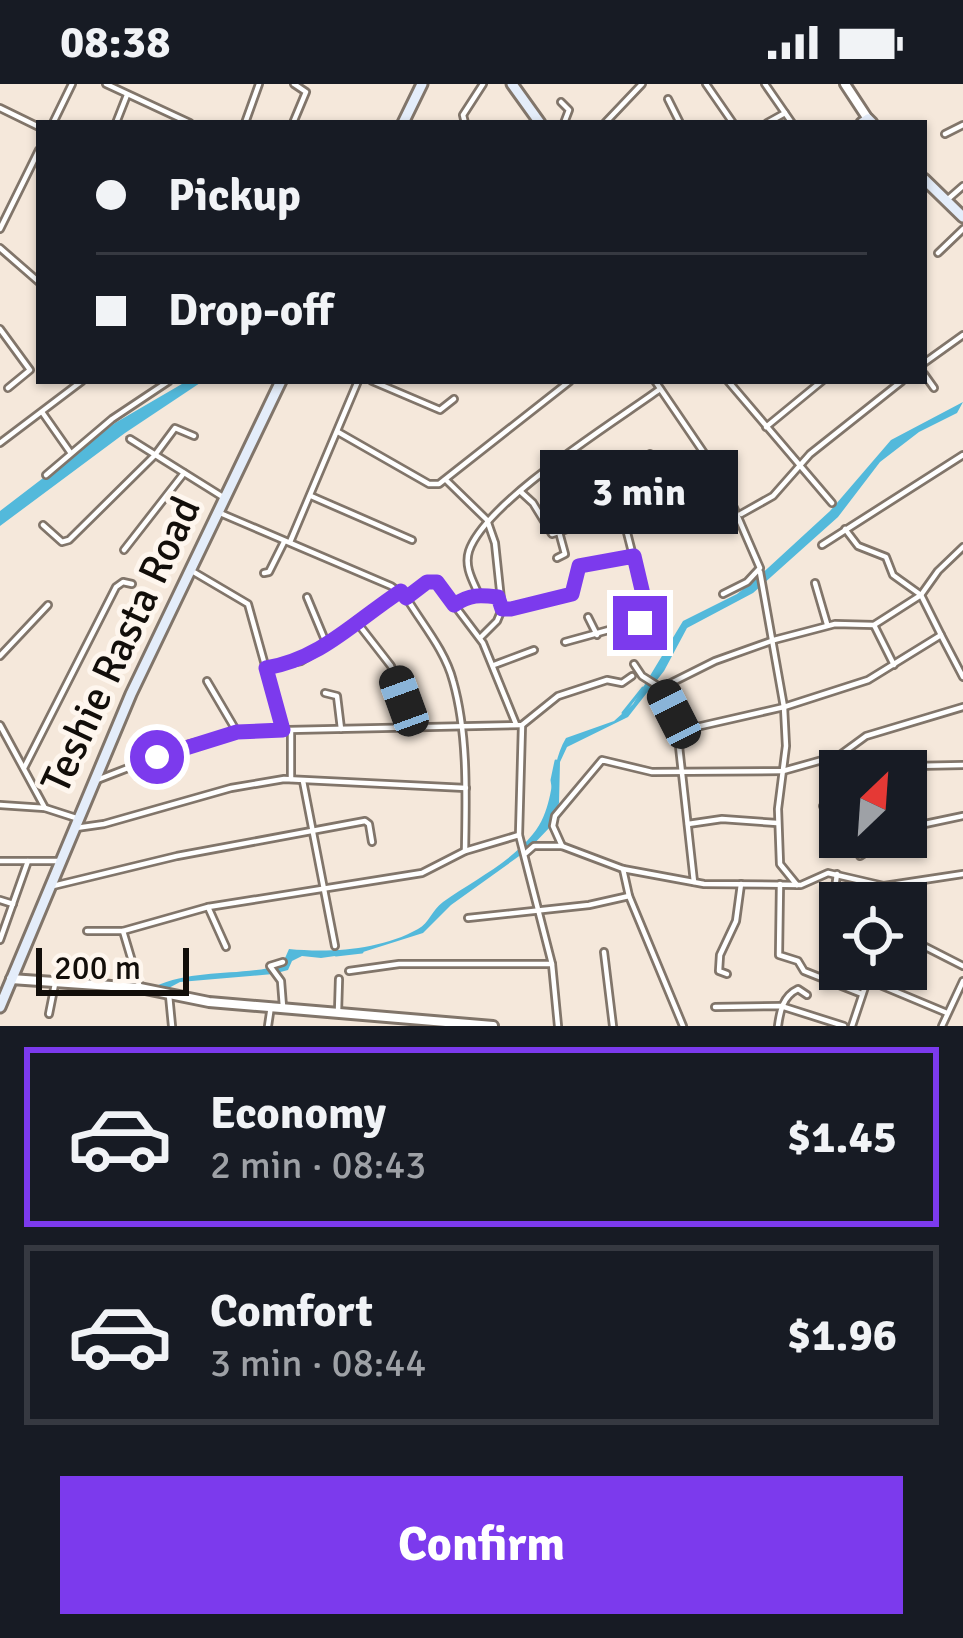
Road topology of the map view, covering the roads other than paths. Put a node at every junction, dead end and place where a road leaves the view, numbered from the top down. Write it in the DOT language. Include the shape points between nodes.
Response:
graph roads {
  1 [pos="72,84"];
  2 [pos="259,84"];
  3 [pos="293,84"];
  4 [pos="422,84"];
  5 [pos="483,84"];
  6 [pos="512,84"];
  7 [pos="642,84"];
  8 [pos="706,84"];
  9 [pos="765,84"];
  10 [pos="845,84"];
  11 [pos="109,85"];
  12 [pos="127,94"];
  13 [pos="668,98"];
  14 [pos="561,102"];
  15 [pos="0,109"];
  16 [pos="785,113"];
  17 [pos="612,115"];
  18 [pos="54,120"];
  19 [pos="117,120"];
  20 [pos="183,120"];
  21 [pos="246,120"];
  22 [pos="294,120"];
  23 [pos="404,120"];
  24 [pos="464,120"];
  25 [pos="538,120"];
  26 [pos="565,120"];
  27 [pos="607,120"];
  28 [pos="616,120"];
  29 [pos="679,120"];
  30 [pos="731,120"];
  31 [pos="772,120"];
  32 [pos="790,120"];
  33 [pos="866,120"];
  34 [pos="963,125"];
  35 [pos="36,127"];
  36 [pos="945,134"];
  37 [pos="36,156"];
  38 [pos="927,182"];
  39 [pos="963,186"];
  40 [pos="947,200"];
  41 [pos="963,217"];
  42 [pos="0,229"];
  43 [pos="963,229"];
  44 [pos="0,248"];
  45 [pos="938,253"];
  46 [pos="36,278"];
  47 [pos="0,329"];
  48 [pos="963,334"];
  49 [pos="927,361"];
  50 [pos="927,378"];
  51 [pos="78,384"];
  52 [pos="164,384"];
  53 [pos="280,384"];
  54 [pos="357,384"];
  55 [pos="379,384"];
  56 [pos="566,384"];
  57 [pos="657,384"];
  58 [pos="730,384"];
  59 [pos="818,384"];
  60 [pos="898,384"];
  61 [pos="8,388"];
  62 [pos="660,388"];
  63 [pos="934,388"];
  64 [pos="454,399"];
  65 [pos="42,412"];
  66 [pos="766,427"];
  67 [pos="338,432"];
  68 [pos="194,436"];
  69 [pos="130,439"];
  70 [pos="0,442"];
  71 [pos="71,454"];
  72 [pos="650,454"];
  73 [pos="155,455"];
  74 [pos="963,455"];
  75 [pos="800,465"];
  76 [pos="632,471"];
  77 [pos="184,473"];
  78 [pos="46,475"];
  79 [pos="721,478"];
  80 [pos="446,480"];
  81 [pos="521,492"];
  82 [pos="673,494"];
  83 [pos="310,496"];
  84 [pos="226,499"];
  85 [pos="832,503"];
  86 [pos="220,513"];
  87 [pos="622,513"];
  88 [pos="740,515"];
  89 [pos="612,516"];
  90 [pos="488,520"];
  91 [pos="43,525"];
  92 [pos="845,529"];
  93 [pos="559,532"];
  94 [pos="412,540"];
  95 [pos="287,543"];
  96 [pos="822,545"];
  97 [pos="963,547"];
  98 [pos="124,550"];
  99 [pos="634,556"];
  100 [pos="557,558"];
  101 [pos="192,571"];
  102 [pos="264,572"];
  103 [pos="760,574"];
  104 [pos="815,583"];
  105 [pos="132,584"];
  106 [pos="404,594"];
  107 [pos="723,594"];
  108 [pos="479,595"];
  109 [pos="921,596"];
  110 [pos="307,597"];
  111 [pos="498,597"];
  112 [pos="48,605"];
  113 [pos="454,605"];
  114 [pos="502,609"];
  115 [pos="588,616"];
  116 [pos="356,621"];
  117 [pos="874,625"];
  118 [pos="827,626"];
  119 [pos="597,635"];
  120 [pos="940,635"];
  121 [pos="480,638"];
  122 [pos="774,640"];
  123 [pos="565,641"];
  124 [pos="327,645"];
  125 [pos="534,650"];
  126 [pos="0,656"];
  127 [pos="634,664"];
  128 [pos="494,665"];
  129 [pos="894,665"];
  130 [pos="266,668"];
  131 [pos="632,676"];
  132 [pos="963,677"];
  133 [pos="207,681"];
  134 [pos="661,688"];
  135 [pos="325,693"];
  136 [pos="963,706"];
  137 [pos="784,707"];
  138 [pos="461,724"];
  139 [pos="0,725"];
  140 [pos="519,725"];
  141 [pos="341,729"];
  142 [pos="413,729"];
  143 [pos="287,730"];
  144 [pos="679,731"];
  145 [pos="237,732"];
  146 [pos="846,750"];
  147 [pos="819,761"];
  148 [pos="963,765"];
  149 [pos="927,766"];
  150 [pos="24,768"];
  151 [pos="682,769"];
  152 [pos="783,771"];
  153 [pos="291,779"];
  154 [pos="304,781"];
  155 [pos="92,782"];
  156 [pos="466,788"];
  157 [pos="0,805"];
  158 [pos="45,808"];
  159 [pos="963,816"];
  160 [pos="75,822"];
  161 [pos="779,823"];
  162 [pos="688,824"];
  163 [pos="927,824"];
  164 [pos="313,830"];
  165 [pos="520,839"];
  166 [pos="372,842"];
  167 [pos="562,847"];
  168 [pos="465,851"];
  169 [pos="526,854"];
  170 [pos="0,861"];
  171 [pos="28,861"];
  172 [pos="59,861"];
  173 [pos="623,869"];
  174 [pos="837,874"];
  175 [pos="963,874"];
  176 [pos="836,882"];
  177 [pos="694,883"];
  178 [pos="741,884"];
  179 [pos="780,884"];
  180 [pos="797,884"];
  181 [pos="48,887"];
  182 [pos="325,890"];
  183 [pos="629,896"];
  184 [pos="0,900"];
  185 [pos="13,904"];
  186 [pos="208,907"];
  187 [pos="539,910"];
  188 [pos="468,918"];
  189 [pos="87,931"];
  190 [pos="123,931"];
  191 [pos="1,936"];
  192 [pos="335,946"];
  193 [pos="226,947"];
  194 [pos="927,948"];
  195 [pos="604,952"];
  196 [pos="284,962"];
  197 [pos="552,964"];
  198 [pos="963,966"];
  199 [pos="349,970"];
  200 [pos="727,974"];
  201 [pos="6,978"];
  202 [pos="339,979"];
  203 [pos="963,981"];
  204 [pos="55,984"];
  205 [pos="140,988"];
  206 [pos="864,990"];
  207 [pos="892,990"];
  208 [pos="162,993"];
  209 [pos="862,994"];
  210 [pos="807,995"];
  211 [pos="0,1006"];
  212 [pos="271,1006"];
  213 [pos="781,1006"];
  214 [pos="283,1007"];
  215 [pos="715,1007"];
  216 [pos="338,1012"];
  217 [pos="947,1013"];
  218 [pos="49,1014"];
  219 [pos="380,1021"];
  220 [pos="444,1024"];
  221 [pos="172,1026"];
  222 [pos="268,1026"];
  223 [pos="493,1026"];
  224 [pos="558,1026"];
  225 [pos="613,1026"];
  226 [pos="683,1026"];
  227 [pos="778,1026"];
  228 [pos="848,1026"];
  229 [pos="942,1026"];
  1 -- 18 [label="street"];
  2 -- 21 [label="street"];
  3 -- 22 [label="street" via="306,92"];
  4 -- 23 [label="main road"];
  5 -- 24 [label="street"];
  6 -- 25 [label="main road"];
  7 -- 17 [label="street"];
  8 -- 30 [label="street"];
  9 -- 16 [label="street"];
  10 -- 33 [label="street"];
  11 -- 12 [label="street"];
  12 -- 19 [label="street"];
  12 -- 20 [label="street"];
  13 -- 29 [label="street"];
  14 -- 26 [label="street"];
  15 -- 35 [label="street"];
  16 -- 31 [label="street"];
  16 -- 32 [label="street"];
  17 -- 27 [label="street"];
  17 -- 28 [label="street"];
  34 -- 36 [label="street"];
  37 -- 42 [label="street"];
  38 -- 40 [label="main road"];
  39 -- 40 [label="street"];
  40 -- 41 [label="main road"];
  43 -- 45 [label="street"];
  44 -- 46 [label="street"];
  47 -- 61 [label="street" via="30,370"];
  48 -- 49 [label="street"];
  50 -- 63 [label="street"];
  51 -- 65 [label="street"];
  52 -- 71 [label="street"];
  53 -- 84 [label="main road, Teshie Rasta Road"];
  54 -- 67 [label="street"];
  55 -- 64 [label="street" via="440,410"];
  56 -- 80 [label="street"];
  57 -- 62 [label="street"];
  58 -- 66 [label="street"];
  59 -- 66 [label="street"];
  60 -- 75 [label="street"];
  62 -- 79 [label="street"];
  62 -- 81 [label="street"];
  65 -- 70 [label="street"];
  65 -- 71 [label="street"];
  66 -- 75 [label="street"];
  67 -- 80 [label="street" via="429,484"];
  67 -- 83 [label="street"];
  68 -- 73 [label="street" via="177,428"];
  69 -- 73 [label="street"];
  71 -- 78 [label="street"];
  72 -- 82 [label="street"];
  73 -- 77 [label="street"];
  73 -- 91 [label="street" via="69,540"];
  74 -- 92 [label="street"];
  75 -- 85 [label="street"];
  75 -- 88 [label="street" via="773,496"];
  76 -- 89 [label="street" via="603,492"];
  77 -- 84 [label="street"];
  77 -- 98 [label="street"];
  79 -- 82 [label="street"];
  79 -- 88 [label="street"];
  80 -- 90 [label="street"];
  81 -- 90 [label="street"];
  81 -- 93 [label="street" via="549,532"];
  82 -- 87 [label="street"];
  83 -- 94 [label="street"];
  83 -- 95 [label="street"];
  84 -- 86 [label="main road, Teshie Rasta Road"];
  86 -- 95 [label="street"];
  86 -- 101 [label="main road, Teshie Rasta Road"];
  87 -- 89 [label="street"];
  87 -- 99 [label="street"];
  88 -- 103 [label="street"];
  89 -- 93 [label="street"];
  90 -- 108 [label="street" via="468,554"];
  90 -- 111 [label="street"];
  92 -- 96 [label="street"];
  92 -- 109 [label="street" via="858,546 886,557 893,574"];
  93 -- 100 [label="street" via="565,554"];
  95 -- 102 [label="street"];
  95 -- 106 [label="street"];
  97 -- 109 [label="street"];
  99 -- 114 [label="street" via="579,566 572,594"];
  99 -- 119 [label="street" via="645,620"];
  101 -- 130 [label="street" via="248,604"];
  101 -- 155 [label="main road, Teshie Rasta Road"];
  103 -- 107 [label="street"];
  103 -- 122 [label="street"];
  104 -- 118 [label="street"];
  105 -- 150 [label="street" via="116,587"];
  106 -- 113 [label="street" via="434,581"];
  106 -- 116 [label="street"];
  106 -- 138 [label="street" via="447,666"];
  108 -- 111 [label="street"];
  108 -- 113 [label="street"];
  109 -- 117 [label="street"];
  109 -- 120 [label="street"];
  110 -- 124 [label="street"];
  111 -- 114 [label="street"];
  112 -- 126 [label="street"];
  113 -- 121 [label="street"];
  114 -- 121 [label="street"];
  115 -- 119 [label="street"];
  116 -- 124 [label="street"];
  116 -- 142 [label="street" via="391,666"];
  117 -- 118 [label="street"];
  117 -- 129 [label="street"];
  118 -- 122 [label="street"];
  119 -- 123 [label="street"];
  120 -- 129 [label="street"];
  120 -- 132 [label="street"];
  121 -- 128 [label="street"];
  122 -- 134 [label="street"];
  122 -- 137 [label="street"];
  124 -- 130 [label="street"];
  125 -- 128 [label="street"];
  127 -- 134 [label="street"];
  128 -- 140 [label="street"];
  129 -- 137 [label="street"];
  130 -- 143 [label="street"];
  131 -- 140 [label="street" via="558,696"];
  133 -- 145 [label="street"];
  134 -- 144 [label="street"];
  135 -- 141 [label="street" via="338,699"];
  136 -- 146 [label="street" via="862,737"];
  137 -- 144 [label="street"];
  137 -- 152 [label="street"];
  138 -- 140 [label="street"];
  138 -- 142 [label="street"];
  138 -- 156 [label="street"];
  139 -- 150 [label="street"];
  140 -- 165 [label="street"];
  141 -- 142 [label="street"];
  141 -- 143 [label="street"];
  143 -- 145 [label="street"];
  143 -- 153 [label="street"];
  144 -- 151 [label="street"];
  145 -- 155 [label="street"];
  147 -- 152 [label="street"];
  148 -- 149 [label="street"];
  150 -- 158 [label="street"];
  151 -- 152 [label="street"];
  151 -- 162 [label="street"];
  151 -- 167 [label="street" via="652,772 602,760 555,817"];
  152 -- 161 [label="street"];
  153 -- 154 [label="street"];
  153 -- 160 [label="street" via="95,826"];
  154 -- 156 [label="street"];
  154 -- 164 [label="street"];
  155 -- 160 [label="main road, Teshie Rasta Road"];
  156 -- 168 [label="street"];
  157 -- 158 [label="street"];
  158 -- 160 [label="street"];
  159 -- 163 [label="street"];
  160 -- 172 [label="main road, Teshie Rasta Road"];
  161 -- 162 [label="street"];
  161 -- 180 [label="street" via="780,864"];
  162 -- 177 [label="street"];
  164 -- 166 [label="street" via="366,821"];
  164 -- 181 [label="street"];
  164 -- 182 [label="street"];
  165 -- 168 [label="street"];
  165 -- 169 [label="street"];
  167 -- 169 [label="street" via="534,846"];
  167 -- 173 [label="street"];
  168 -- 182 [label="street" via="422,873"];
  169 -- 187 [label="street"];
  170 -- 171 [label="street"];
  171 -- 172 [label="street"];
  171 -- 185 [label="street"];
  172 -- 181 [label="main road, Teshie Rasta Road"];
  173 -- 177 [label="street"];
  173 -- 183 [label="street"];
  174 -- 175 [label="street" via="884,886"];
  174 -- 176 [label="street"];
  174 -- 180 [label="street"];
  177 -- 178 [label="street"];
  178 -- 179 [label="street"];
  178 -- 200 [label="street" via="717,968"];
  179 -- 180 [label="street"];
  179 -- 209 [label="street" via="779,955"];
  181 -- 201 [label="main road, Teshie Rasta Road"];
  182 -- 186 [label="street"];
  182 -- 192 [label="street"];
  183 -- 187 [label="street"];
  183 -- 226 [label="street"];
  184 -- 185 [label="street"];
  185 -- 191 [label="street"];
  186 -- 190 [label="street"];
  186 -- 193 [label="street"];
  187 -- 188 [label="street"];
  187 -- 197 [label="street"];
  189 -- 190 [label="street"];
  190 -- 205 [label="street"];
  194 -- 198 [label="street"];
  195 -- 225 [label="street"];
  196 -- 214 [label="street" via="273,971"];
  197 -- 199 [label="street"];
  197 -- 224 [label="street"];
  201 -- 204 [label="street"];
  201 -- 211 [label="main road, Teshie Rasta Road"];
  202 -- 216 [label="street"];
  203 -- 217 [label="street"];
  204 -- 205 [label="street"];
  204 -- 218 [label="street"];
  205 -- 208 [label="street"];
  206 -- 209 [label="street"];
  207 -- 217 [label="street"];
  208 -- 212 [label="street"];
  208 -- 221 [label="street"];
  209 -- 228 [label="street"];
  210 -- 213 [label="street" via="793,991"];
  212 -- 214 [label="street"];
  212 -- 222 [label="street"];
  213 -- 215 [label="street"];
  213 -- 227 [label="street"];
  213 -- 228 [label="street"];
  214 -- 216 [label="street"];
  216 -- 219 [label="street"];
  217 -- 229 [label="street"];
  219 -- 220 [label="street"];
  220 -- 223 [label="street"];
}
